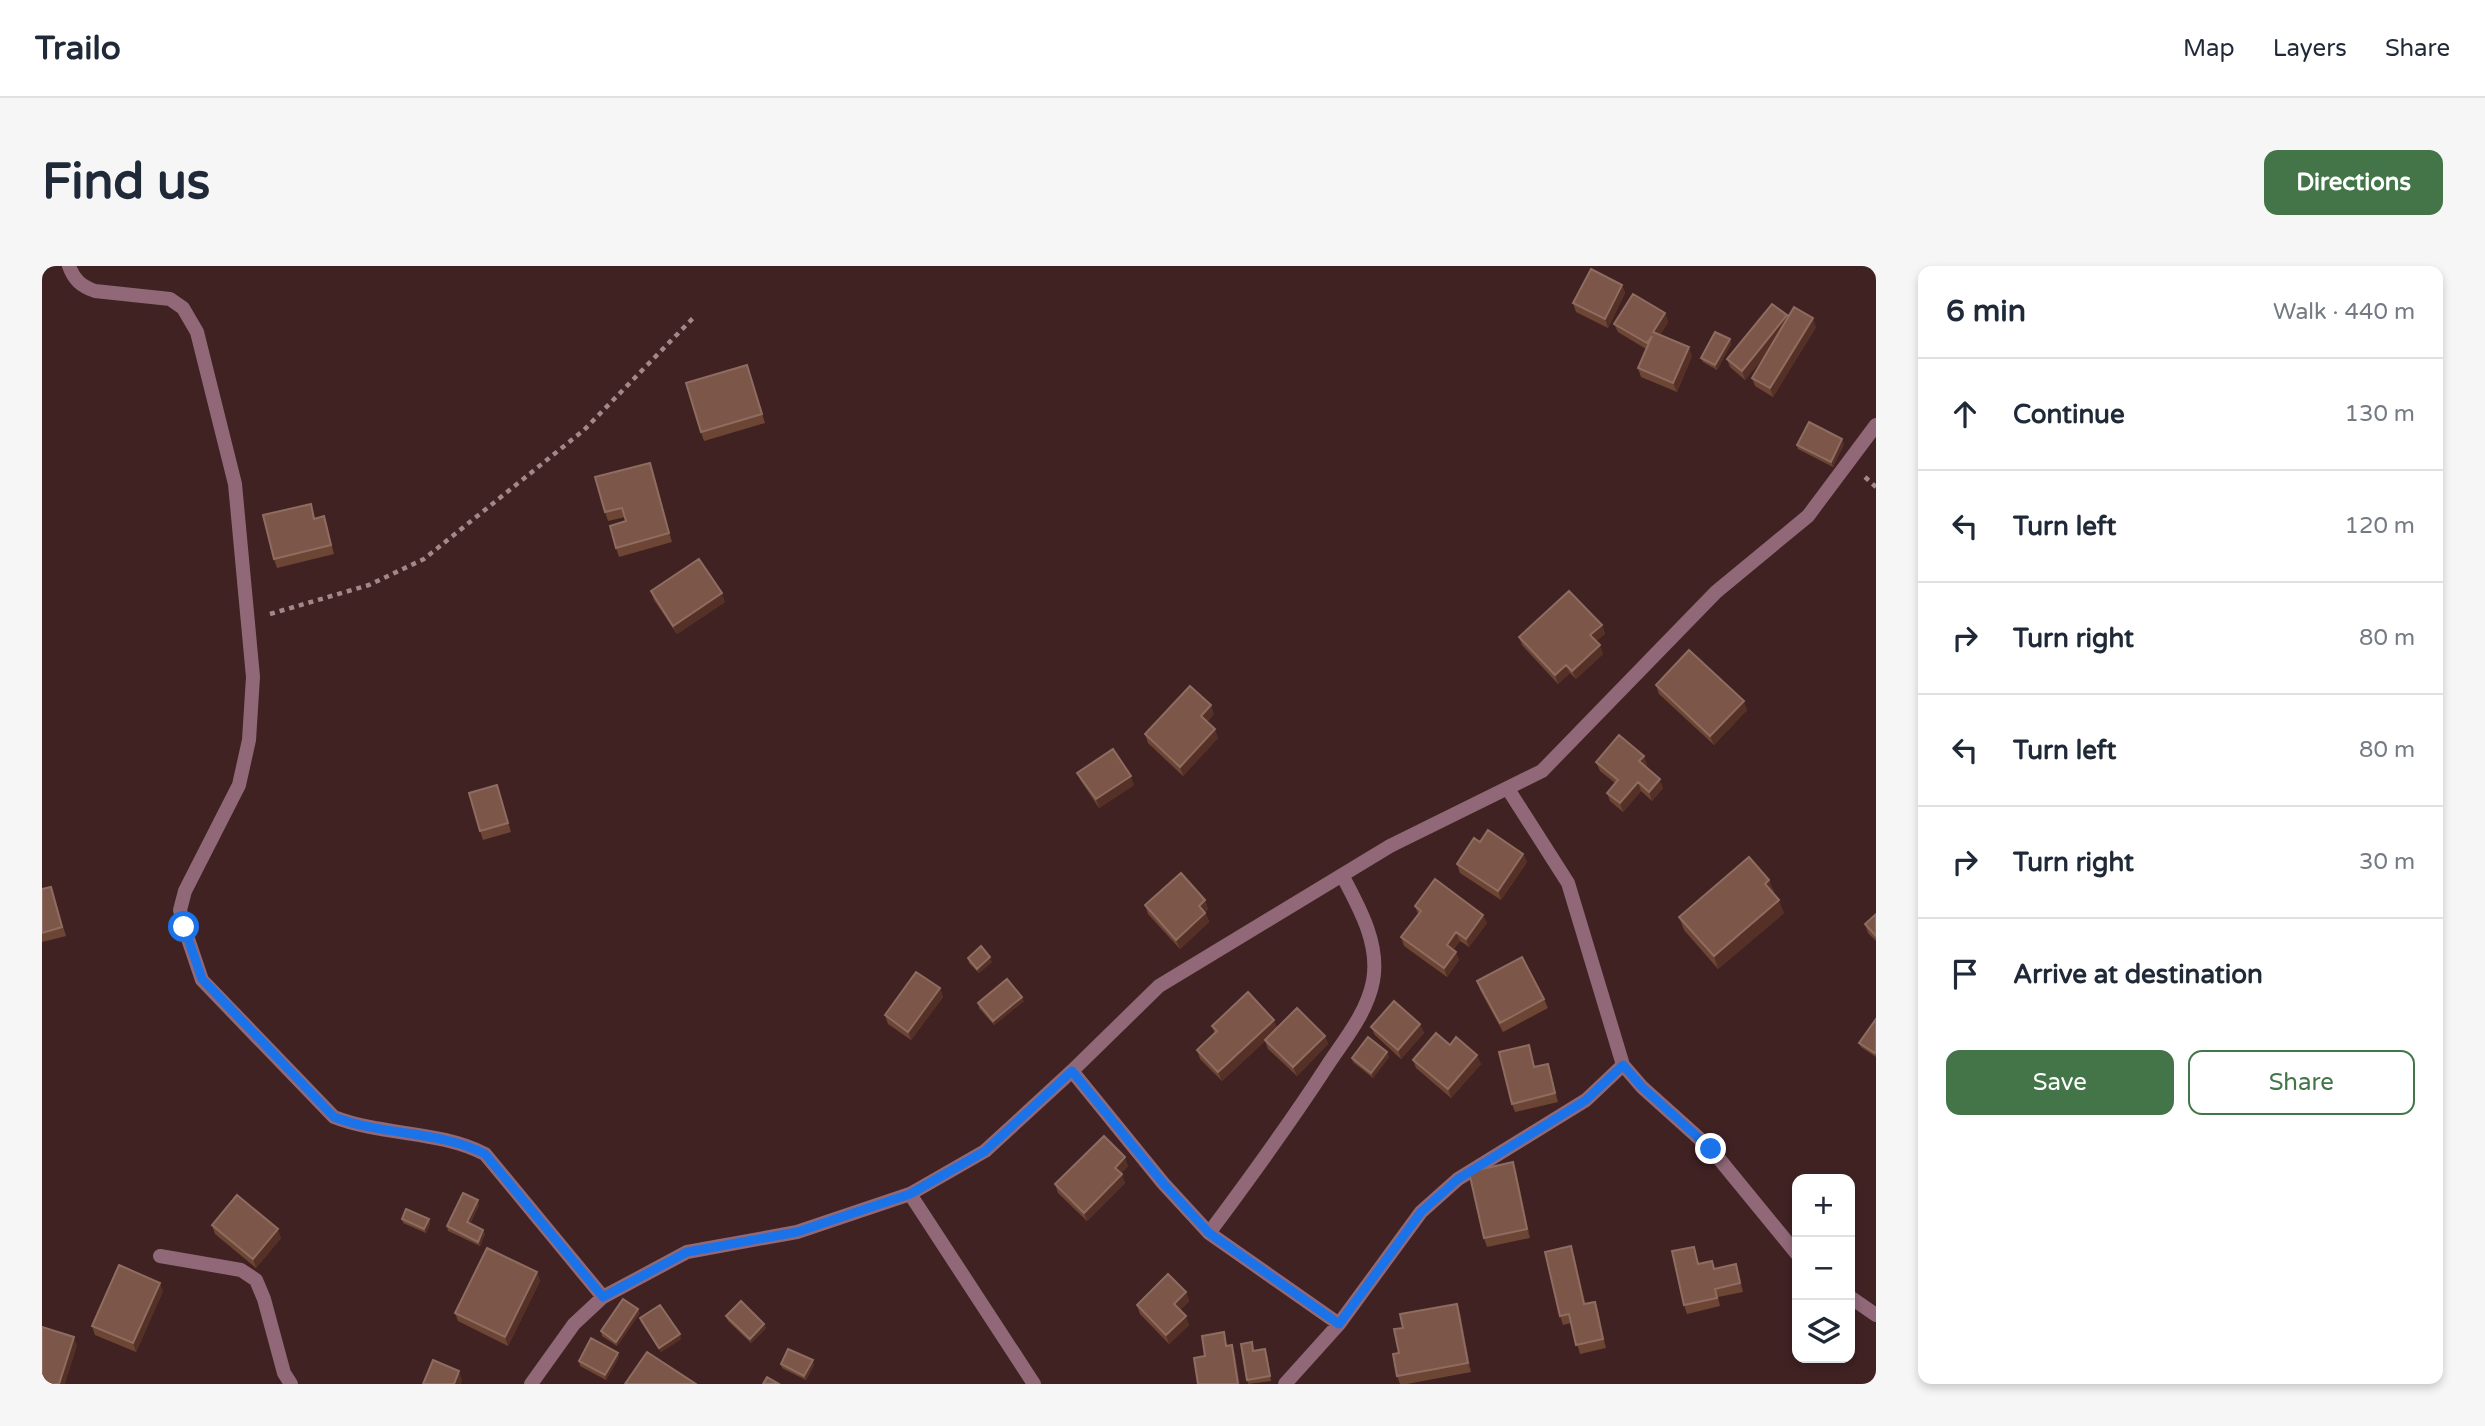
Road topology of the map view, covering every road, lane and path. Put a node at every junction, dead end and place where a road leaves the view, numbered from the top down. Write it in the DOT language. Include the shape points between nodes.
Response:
graph roads {
  1 [pos="69,266"];
  2 [pos="696,314"];
  3 [pos="1876,425"];
  4 [pos="249,620"];
  5 [pos="1508,789"];
  6 [pos="1342,875"];
  7 [pos="1623,1065"];
  8 [pos="1072,1071"];
  9 [pos="910,1194"];
  10 [pos="1209,1233"];
  11 [pos="1792,1248"];
  12 [pos="160,1256"];
  13 [pos="603,1297"];
  14 [pos="1854,1300"];
  15 [pos="1876,1315"];
  16 [pos="1339,1324"];
  17 [pos="291,1384"];
  18 [pos="531,1384"];
  19 [pos="1034,1384"];
  20 [pos="1285,1384"];
  1 -- 4 [label="street" via="84,287 170,299 191,319 235,484"];
  2 -- 4 [label="path" via="584,430 424,559 369,585"];
  3 -- 5 [label="street" via="1808,516 1716,592 1542,771"];
  4 -- 13 [label="street" via="253,677 249,740 239,785 185,891 180,910 202,979 334,1117 356,1126 463,1143 485,1154"];
  5 -- 6 [label="street" via="1390,846"];
  5 -- 7 [label="street" via="1568,883"];
  6 -- 8 [label="street" via="1159,986"];
  6 -- 10 [label="street" via="1370,937 1373,981 1359,1018"];
  7 -- 11 [label="street" via="1711,1149"];
  7 -- 16 [label="street" via="1586,1100 1458,1179 1421,1212"];
  8 -- 9 [label="street" via="985,1151"];
  8 -- 10 [label="street"];
  9 -- 13 [label="street" via="797,1232 687,1252"];
  9 -- 19 [label="street"];
  10 -- 16 [label="street"];
  12 -- 17 [label="street" via="241,1270 256,1280"];
  13 -- 18 [label="street" via="574,1324"];
  14 -- 15 [label="street"];
  16 -- 20 [label="street"];
}
